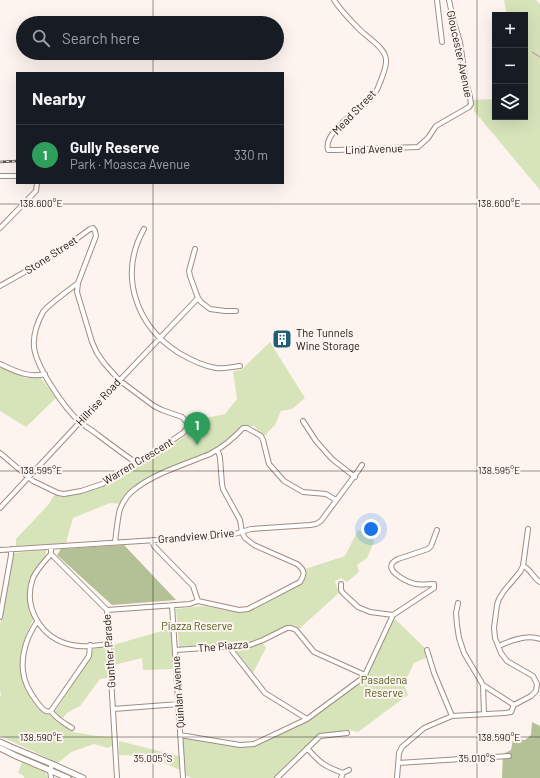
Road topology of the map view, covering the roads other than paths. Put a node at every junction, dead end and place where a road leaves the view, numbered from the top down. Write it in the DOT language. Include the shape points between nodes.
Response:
graph roads {
  1 [pos="334,0"];
  2 [pos="437,0"];
  3 [pos="449,0"];
  4 [pos="442,42"];
  5 [pos="420,146"];
  6 [pos="328,150"];
  7 [pos="0,176"];
  8 [pos="16,176"];
  9 [pos="38,184"];
  10 [pos="0,228"];
  11 [pos="144,229"];
  12 [pos="196,250"];
  13 [pos="78,283"];
  14 [pos="0,286"];
  15 [pos="198,298"];
  16 [pos="236,311"];
  17 [pos="159,338"];
  18 [pos="0,364"];
  19 [pos="240,366"];
  20 [pos="44,374"];
  21 [pos="119,380"];
  22 [pos="304,421"];
  23 [pos="80,422"];
  24 [pos="217,450"];
  25 [pos="0,453"];
  26 [pos="135,462"];
  27 [pos="362,464"];
  28 [pos="354,477"];
  29 [pos="28,478"];
  30 [pos="336,500"];
  31 [pos="0,508"];
  32 [pos="528,529"];
  33 [pos="437,530"];
  34 [pos="242,532"];
  35 [pos="152,540"];
  36 [pos="116,542"];
  37 [pos="51,547"];
  38 [pos="11,549"];
  39 [pos="0,550"];
  40 [pos="51,554"];
  41 [pos="523,566"];
  42 [pos="540,582"];
  43 [pos="341,584"];
  44 [pos="198,601"];
  45 [pos="458,603"];
  46 [pos="172,606"];
  47 [pos="107,610"];
  48 [pos="393,615"];
  49 [pos="0,617"];
  50 [pos="37,622"];
  51 [pos="540,638"];
  52 [pos="109,644"];
  53 [pos="90,645"];
  54 [pos="228,646"];
  55 [pos="499,646"];
  56 [pos="175,650"];
  57 [pos="427,650"];
  58 [pos="365,675"];
  59 [pos="482,685"];
  60 [pos="178,704"];
  61 [pos="514,705"];
  62 [pos="113,709"];
  63 [pos="51,711"];
  64 [pos="484,714"];
  65 [pos="452,716"];
  66 [pos="307,719"];
  67 [pos="72,728"];
  68 [pos="347,733"];
  69 [pos="180,735"];
  70 [pos="0,742"];
  71 [pos="0,748"];
  72 [pos="307,748"];
  73 [pos="509,756"];
  74 [pos="398,763"];
  75 [pos="52,764"];
  76 [pos="50,770"];
  77 [pos="349,770"];
  78 [pos="343,773"];
  79 [pos="50,778"];
  80 [pos="68,778"];
  81 [pos="83,778"];
  82 [pos="117,778"];
  83 [pos="183,778"];
  84 [pos="276,778"];
  85 [pos="341,778"];
  86 [pos="398,778"];
  1 -- 6 [label="street, Mead Street" via="360,30 380,47 386,58 383,76 373,96 332,133 327,145"];
  2 -- 4 [label="street, Gloucester Avenue"];
  3 -- 5 [label="street, Gloucester Avenue" via="460,42 471,104 436,126"];
  5 -- 6 [label="street, Lind Avenue"];
  7 -- 8 [label="street"];
  9 -- 10 [label="street" via="36,191"];
  11 -- 17 [label="street" via="133,256 132,282 141,311"];
  12 -- 15 [label="street" via="189,271"];
  13 -- 14 [label="street, Stone Street" via="96,236 93,228 53,256"];
  13 -- 20 [label="street" via="44,311 37,325 34,349"];
  13 -- 21 [label="street" via="77,292 92,342 97,353"];
  15 -- 16 [label="street" via="210,309"];
  15 -- 17 [label="street, Hillrise Road"];
  17 -- 19 [label="street" via="197,363 216,368"];
  17 -- 21 [label="street, Hillrise Road"];
  18 -- 20 [label="street" via="26,375"];
  20 -- 23 [label="street"];
  21 -- 23 [label="street, Hillrise Road"];
  21 -- 26 [label="street, Warren Crescent" via="154,406 184,419 188,424 184,433"];
  22 -- 28 [label="street" via="316,441 332,459"];
  23 -- 26 [label="street"];
  23 -- 29 [label="street, Hillrise Road"];
  24 -- 30 [label="street" via="243,428 247,428 263,440 269,464 284,481 303,492 326,494"];
  24 -- 34 [label="street" via="220,454 223,489 240,520"];
  24 -- 36 [label="street" via="158,475 133,490 120,509"];
  25 -- 29 [label="street, Warren Crescent"];
  26 -- 29 [label="street, Warren Crescent" via="102,484 64,494"];
  27 -- 28 [label="street, Grandview Drive"];
  28 -- 30 [label="street, Grandview Drive"];
  29 -- 31 [label="street, Hillrise Road"];
  30 -- 34 [label="street, Grandview Drive" via="316,524 251,529"];
  32 -- 41 [label="street"];
  33 -- 48 [label="street" via="428,549 398,559 392,565 394,573 416,584 434,584 434,588"];
  34 -- 35 [label="street, Grandview Drive"];
  34 -- 44 [label="street" via="254,545 302,567 304,572 300,582 248,609 239,610"];
  35 -- 36 [label="street, Grandview Drive"];
  35 -- 44 [label="street" via="154,546 192,586"];
  36 -- 37 [label="street, Grandview Drive"];
  37 -- 38 [label="street, Grandview Drive"];
  37 -- 40 [label="street"];
  38 -- 39 [label="street, Grandview Drive"];
  38 -- 49 [label="street"];
  40 -- 47 [label="street, Gunther Parade"];
  40 -- 50 [label="street" via="34,576 30,589 30,603"];
  41 -- 42 [label="street"];
  41 -- 55 [label="street" via="497,605 494,628"];
  43 -- 48 [label="street" via="343,593 358,607 370,612"];
  44 -- 46 [label="street"];
  45 -- 59 [label="street" via="456,625 459,638"];
  46 -- 47 [label="street"];
  46 -- 56 [label="street, Quinlan Avenue"];
  47 -- 52 [label="street, Gunther Parade"];
  48 -- 58 [label="street"];
  50 -- 53 [label="street" via="59,641 74,646"];
  50 -- 63 [label="street" via="30,631 22,672 40,707 44,711"];
  51 -- 55 [label="street" via="516,639"];
  52 -- 53 [label="street"];
  52 -- 62 [label="street, Gunther Parade"];
  53 -- 63 [label="street" via="89,656"];
  54 -- 56 [label="street, The Piazza"];
  54 -- 58 [label="street, The Piazza" via="250,645 291,628 296,630 314,652"];
  54 -- 66 [label="street" via="265,693"];
  55 -- 61 [label="street" via="507,661 533,676 537,684 536,691 531,696"];
  56 -- 60 [label="street, Quinlan Avenue"];
  57 -- 65 [label="street"];
  58 -- 66 [label="street"];
  59 -- 61 [label="street"];
  59 -- 64 [label="street"];
  60 -- 62 [label="street"];
  60 -- 69 [label="street, Quinlan Avenue"];
  61 -- 64 [label="street" via="511,712"];
  62 -- 82 [label="street, Gunther Parade"];
  63 -- 67 [label="street"];
  64 -- 65 [label="street"];
  65 -- 74 [label="street" via="423,728 402,747"];
  66 -- 69 [label="street" via="254,744 240,745"];
  68 -- 72 [label="street" via="320,736"];
  69 -- 83 [label="street, Quinlan Avenue"];
  70 -- 75 [label="main road"];
  71 -- 76 [label="main road"];
  72 -- 78 [label="street" via="328,768"];
  72 -- 84 [label="street"];
  73 -- 74 [label="street"];
  74 -- 86 [label="street"];
  75 -- 76 [label="street"];
  75 -- 81 [label="main road"];
  76 -- 79 [label="street"];
  76 -- 80 [label="main road"];
  77 -- 78 [label="street"];
  78 -- 85 [label="street"];
}
